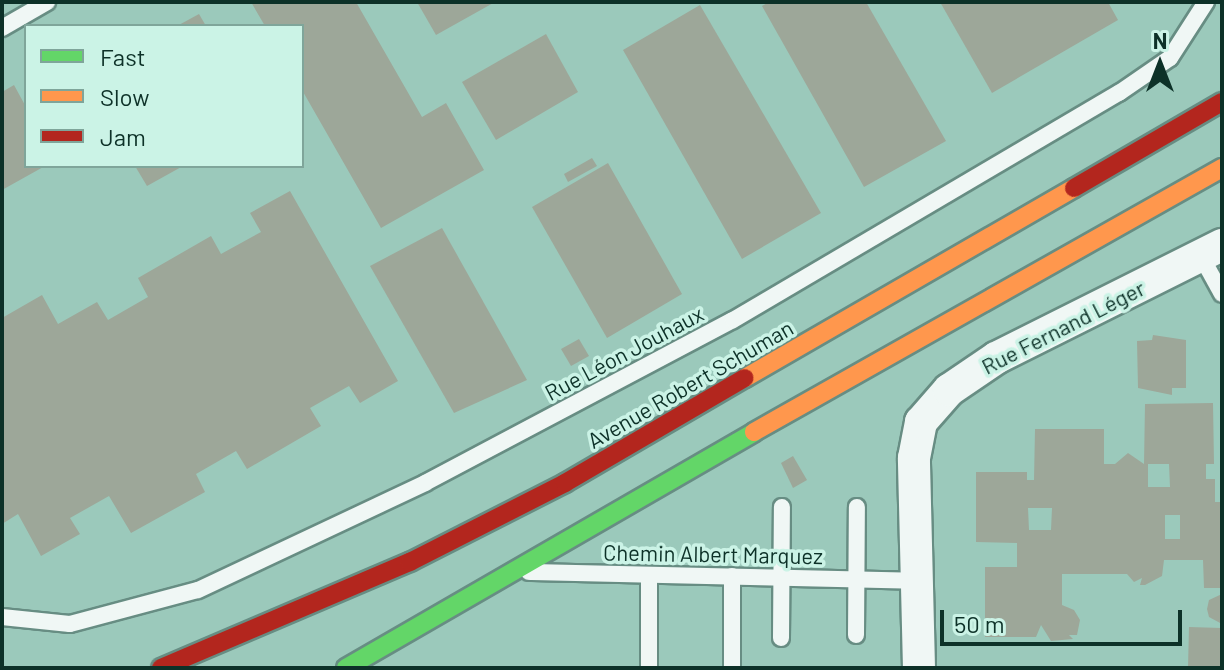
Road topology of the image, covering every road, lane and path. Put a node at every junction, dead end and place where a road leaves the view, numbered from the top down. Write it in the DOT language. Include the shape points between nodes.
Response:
graph roads {
  1 [pos="47,2"];
  2 [pos="1206,2"];
  3 [pos="2,28"];
  4 [pos="1222,102"];
  5 [pos="1222,168"];
  6 [pos="1212,251"];
  7 [pos="1222,294"];
  8 [pos="782,507"];
  9 [pos="857,507"];
  10 [pos="507,571"];
  11 [pos="649,575"];
  12 [pos="732,576"];
  13 [pos="781,577"];
  14 [pos="856,579"];
  15 [pos="917,581"];
  16 [pos="2,617"];
  17 [pos="856,635"];
  18 [pos="781,638"];
  19 [pos="161,668"];
  20 [pos="346,668"];
  21 [pos="649,668"];
  22 [pos="732,668"];
  23 [pos="919,668"];
  1 -- 3 [label="lane"];
  2 -- 16 [label="lane, Rue Léon Jouhaux" via="1170,58 1119,93 733,320 425,483 198,590 70,624"];
  4 -- 19 [label="main road, Avenue Robert Schuman" via="565,483 410,562"];
  5 -- 10 [label="main road"];
  6 -- 7 [label="lane"];
  6 -- 15 [label="street, Rue Fernand Léger" via="996,358 939,401 921,422 914,458"];
  8 -- 13 [label="lane"];
  9 -- 14 [label="lane"];
  10 -- 11 [label="lane, Chemin Albert Marquez"];
  10 -- 20 [label="main road"];
  11 -- 12 [label="lane, Chemin Albert Marquez"];
  11 -- 21 [label="lane"];
  12 -- 13 [label="lane, Chemin Albert Marquez"];
  12 -- 22 [label="lane"];
  13 -- 14 [label="lane, Chemin Albert Marquez"];
  13 -- 18 [label="lane"];
  14 -- 15 [label="lane, Chemin Albert Marquez"];
  14 -- 17 [label="lane"];
  15 -- 23 [label="street, Rue Fernand Léger"];
}
